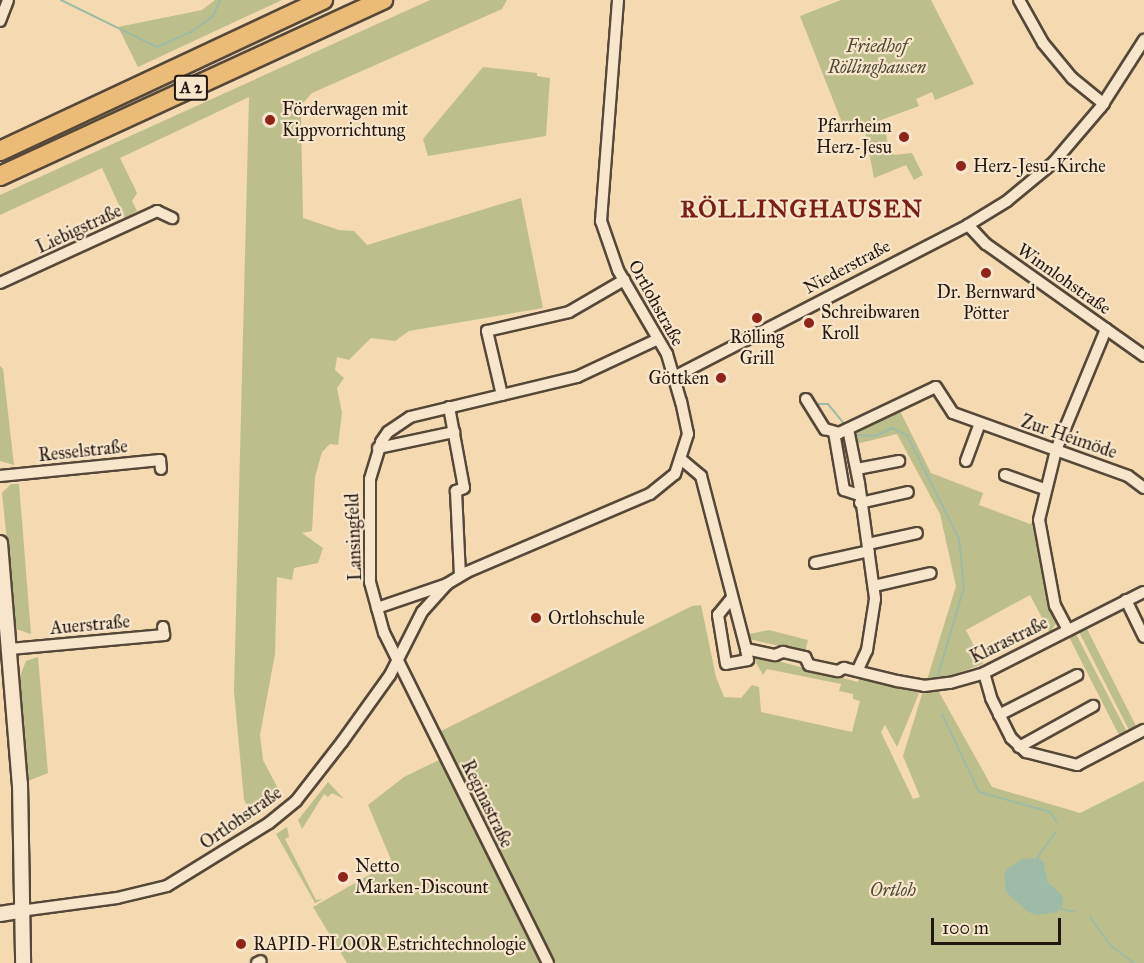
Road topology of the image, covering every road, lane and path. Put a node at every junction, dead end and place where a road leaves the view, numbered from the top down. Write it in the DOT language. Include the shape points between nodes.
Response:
graph roads {
  1 [pos="8,0"];
  2 [pos="323,0"];
  3 [pos="383,0"];
  4 [pos="618,0"];
  5 [pos="1019,0"];
  6 [pos="0,21"];
  7 [pos="1144,40"];
  8 [pos="1104,104"];
  9 [pos="0,151"];
  10 [pos="0,176"];
  11 [pos="172,218"];
  12 [pos="968,225"];
  13 [pos="624,280"];
  14 [pos="0,283"];
  15 [pos="1106,329"];
  16 [pos="658,339"];
  17 [pos="1144,356"];
  18 [pos="674,377"];
  19 [pos="502,395"];
  20 [pos="806,399"];
  21 [pos="449,407"];
  22 [pos="980,423"];
  23 [pos="848,429"];
  24 [pos="454,432"];
  25 [pos="834,432"];
  26 [pos="378,448"];
  27 [pos="1056,450"];
  28 [pos="682,460"];
  29 [pos="899,460"];
  30 [pos="966,461"];
  31 [pos="161,469"];
  32 [pos="856,469"];
  33 [pos="1005,475"];
  34 [pos="0,476"];
  35 [pos="1144,488"];
  36 [pos="1044,489"];
  37 [pos="908,492"];
  38 [pos="860,499"];
  39 [pos="917,533"];
  40 [pos="0,543"];
  41 [pos="868,548"];
  42 [pos="815,563"];
  43 [pos="931,573"];
  44 [pos="460,575"];
  45 [pos="447,584"];
  46 [pos="874,586"];
  47 [pos="1144,592"];
  48 [pos="731,599"];
  49 [pos="1126,600"];
  50 [pos="377,608"];
  51 [pos="163,627"];
  52 [pos="1068,630"];
  53 [pos="1144,637"];
  54 [pos="10,649"];
  55 [pos="746,649"];
  56 [pos="398,658"];
  57 [pos="857,671"];
  58 [pos="984,673"];
  59 [pos="1077,675"];
  60 [pos="1093,706"];
  61 [pos="999,715"];
  62 [pos="1144,730"];
  63 [pos="1019,747"];
  64 [pos="20,911"];
  65 [pos="0,914"];
  66 [pos="23,963"];
  67 [pos="548,963"];
  1 -- 6 [label="street"];
  2 -- 9 [label="highway, A 2"];
  3 -- 10 [label="highway, A 2"];
  4 -- 13 [label="street, Ortlohstraße" via="600,200 606,240"];
  5 -- 8 [label="street" via="1042,43 1072,78"];
  7 -- 8 [label="street, Niederstraße"];
  8 -- 12 [label="street, Niederstraße" via="1054,162 1007,201"];
  11 -- 14 [label="street, Liebigstraße" via="157,211"];
  12 -- 15 [label="street, Winnlohstraße" via="986,244"];
  12 -- 18 [label="street, Niederstraße"];
  13 -- 16 [label="street, Ortlohstraße"];
  13 -- 19 [label="street" via="569,312 488,331"];
  15 -- 17 [label="street, Winnlohstraße"];
  15 -- 27 [label="street"];
  16 -- 18 [label="street, Ortlohstraße"];
  16 -- 19 [label="street, Lansingfeld" via="577,377"];
  18 -- 28 [label="street, Ortlohstraße" via="688,434"];
  19 -- 21 [label="street, Lansingfeld"];
  20 -- 25 [label="street" via="825,429"];
  21 -- 24 [label="street"];
  21 -- 26 [label="street, Lansingfeld" via="399,423"];
  22 -- 23 [label="street, Zur Heimöde" via="953,413 936,387"];
  22 -- 27 [label="street, Zur Heimöde"];
  22 -- 30 [label="street"];
  23 -- 25 [label="street, Zur Heimöde"];
  23 -- 32 [label="street"];
  24 -- 26 [label="street"];
  24 -- 44 [label="street" via="464,488 456,491"];
  25 -- 38 [label="street" via="844,490"];
  26 -- 50 [label="street, Lansingfeld" via="367,506 370,582"];
  27 -- 35 [label="street, Zur Heimöde" via="1128,476"];
  27 -- 36 [label="street"];
  28 -- 44 [label="street, Ortlohstraße" via="664,486 650,494"];
  28 -- 48 [label="street" via="701,476"];
  29 -- 32 [label="street"];
  31 -- 34 [label="street, Resselstraße" via="160,460"];
  32 -- 38 [label="street"];
  33 -- 36 [label="street"];
  36 -- 52 [label="street" via="1039,520 1055,606"];
  37 -- 38 [label="street"];
  38 -- 41 [label="street"];
  39 -- 41 [label="street"];
  40 -- 54 [label="street"];
  41 -- 42 [label="street"];
  41 -- 46 [label="street"];
  43 -- 46 [label="street"];
  44 -- 45 [label="street, Ortlohstraße"];
  45 -- 50 [label="street, Ortlohstraße"];
  45 -- 56 [label="street, Ortlohstraße" via="422,612"];
  46 -- 57 [label="street" via="867,650"];
  47 -- 49 [label="street, Klarastraße"];
  48 -- 55 [label="street"];
  48 -- 55 [label="street" via="718,615 726,664 748,660"];
  49 -- 52 [label="street, Klarastraße"];
  49 -- 53 [label="street"];
  50 -- 56 [label="street, Lansingfeld"];
  51 -- 54 [label="street, Auerstraße" via="164,635"];
  52 -- 58 [label="street, Klarastraße"];
  54 -- 64 [label="street" via="20,784"];
  55 -- 57 [label="street, Klarastraße" via="775,655 783,652 805,657 809,665"];
  56 -- 64 [label="street, Ortlohstraße" via="382,687 311,783 269,823 167,886 117,898"];
  56 -- 67 [label="street, Reginastraße"];
  57 -- 58 [label="street, Klarastraße" via="924,686"];
  58 -- 61 [label="street"];
  59 -- 61 [label="street"];
  60 -- 63 [label="street"];
  61 -- 63 [label="street"];
  62 -- 63 [label="street" via="1077,765"];
  64 -- 65 [label="street"];
  64 -- 66 [label="street"];
}
